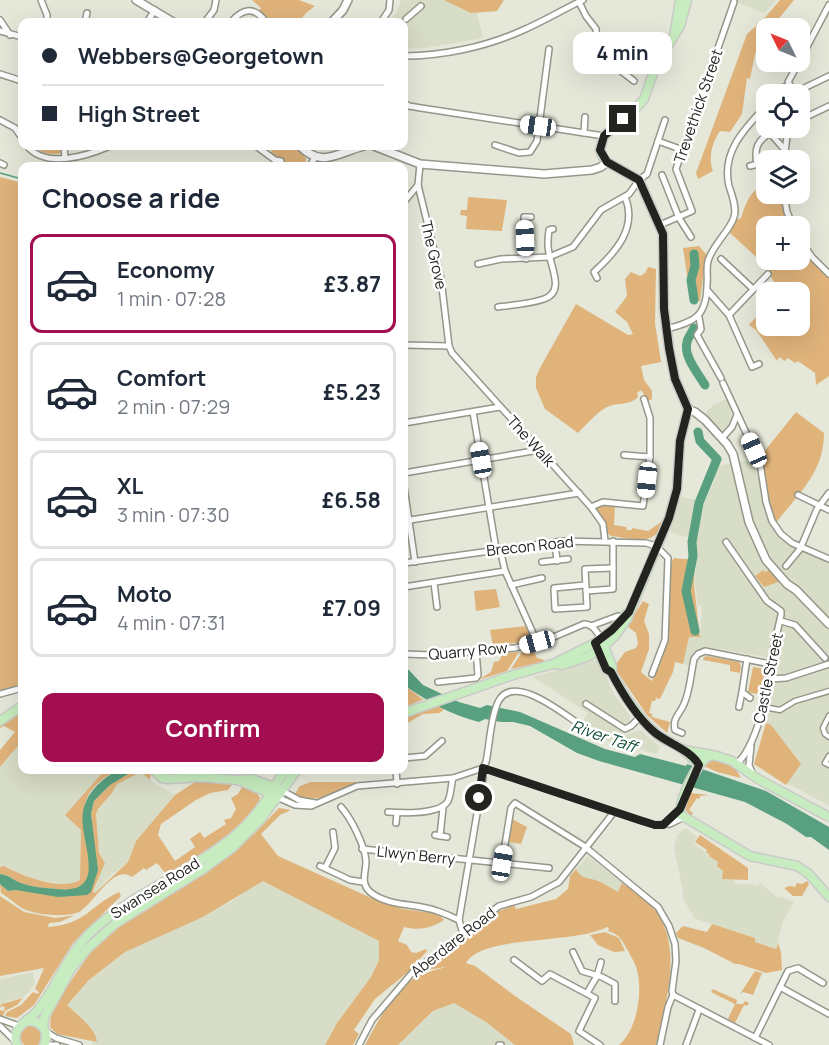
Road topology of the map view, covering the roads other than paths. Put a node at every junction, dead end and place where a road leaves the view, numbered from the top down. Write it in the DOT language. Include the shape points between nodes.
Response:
graph roads {
  1 [pos="41,0"];
  2 [pos="136,0"];
  3 [pos="216,0"];
  4 [pos="348,0"];
  5 [pos="390,0"];
  6 [pos="680,0"];
  7 [pos="687,0"];
  8 [pos="581,1"];
  9 [pos="734,2"];
  10 [pos="829,5"];
  11 [pos="421,6"];
  12 [pos="155,10"];
  13 [pos="87,13"];
  14 [pos="47,18"];
  15 [pos="86,18"];
  16 [pos="150,18"];
  17 [pos="167,18"];
  18 [pos="208,18"];
  19 [pos="234,18"];
  20 [pos="263,18"];
  21 [pos="336,18"];
  22 [pos="383,18"];
  23 [pos="407,18"];
  24 [pos="0,20"];
  25 [pos="0,31"];
  26 [pos="10,34"];
  27 [pos="674,34"];
  28 [pos="18,37"];
  29 [pos="810,40"];
  30 [pos="549,49"];
  31 [pos="408,57"];
  32 [pos="793,72"];
  33 [pos="2,75"];
  34 [pos="829,76"];
  35 [pos="18,80"];
  36 [pos="634,81"];
  37 [pos="0,82"];
  38 [pos="786,84"];
  39 [pos="810,85"];
  40 [pos="408,105"];
  41 [pos="829,106"];
  42 [pos="810,115"];
  43 [pos="585,117"];
  44 [pos="756,117"];
  45 [pos="0,120"];
  46 [pos="665,120"];
  47 [pos="538,126"];
  48 [pos="15,128"];
  49 [pos="18,132"];
  50 [pos="584,133"];
  51 [pos="604,136"];
  52 [pos="774,138"];
  53 [pos="786,138"];
  54 [pos="658,141"];
  55 [pos="495,145"];
  56 [pos="31,150"];
  57 [pos="64,150"];
  58 [pos="100,150"];
  59 [pos="262,150"];
  60 [pos="269,150"];
  61 [pos="305,150"];
  62 [pos="352,150"];
  63 [pos="384,150"];
  64 [pos="682,150"];
  65 [pos="756,150"];
  66 [pos="785,150"];
  67 [pos="267,153"];
  68 [pos="315,157"];
  69 [pos="65,158"];
  70 [pos="281,161"];
  71 [pos="312,162"];
  72 [pos="607,162"];
  73 [pos="420,164"];
  74 [pos="756,164"];
  75 [pos="662,175"];
  76 [pos="639,180"];
  77 [pos="418,185"];
  78 [pos="408,197"];
  79 [pos="625,197"];
  80 [pos="531,217"];
  81 [pos="679,218"];
  82 [pos="660,225"];
  83 [pos="553,230"];
  84 [pos="691,237"];
  85 [pos="810,255"];
  86 [pos="549,257"];
  87 [pos="526,259"];
  88 [pos="721,259"];
  89 [pos="478,264"];
  90 [pos="768,274"];
  91 [pos="829,274"];
  92 [pos="597,278"];
  93 [pos="753,289"];
  94 [pos="707,290"];
  95 [pos="498,307"];
  96 [pos="729,315"];
  97 [pos="699,317"];
  98 [pos="666,329"];
  99 [pos="408,345"];
  100 [pos="449,346"];
  101 [pos="759,364"];
  102 [pos="644,399"];
  103 [pos="500,407"];
  104 [pos="688,409"];
  105 [pos="473,412"];
  106 [pos="737,415"];
  107 [pos="408,422"];
  108 [pos="722,438"];
  109 [pos="540,450"];
  110 [pos="624,455"];
  111 [pos="650,456"];
  112 [pos="481,460"];
  113 [pos="408,472"];
  114 [pos="579,493"];
  115 [pos="829,493"];
  116 [pos="798,495"];
  117 [pos="820,506"];
  118 [pos="591,507"];
  119 [pos="488,508"];
  120 [pos="829,510"];
  121 [pos="408,520"];
  122 [pos="408,529"];
  123 [pos="605,541"];
  124 [pos="613,541"];
  125 [pos="555,542"];
  126 [pos="726,542"];
  127 [pos="657,546"];
  128 [pos="801,547"];
  129 [pos="498,549"];
  130 [pos="568,559"];
  131 [pos="829,559"];
  132 [pos="557,561"];
  133 [pos="415,562"];
  134 [pos="542,562"];
  135 [pos="408,563"];
  136 [pos="786,566"];
  137 [pos="614,567"];
  138 [pos="505,571"];
  139 [pos="542,578"];
  140 [pos="434,583"];
  141 [pos="511,585"];
  142 [pos="408,586"];
  143 [pos="586,588"];
  144 [pos="438,607"];
  145 [pos="618,616"];
  146 [pos="781,621"];
  147 [pos="829,624"];
  148 [pos="591,626"];
  149 [pos="537,642"];
  150 [pos="599,642"];
  151 [pos="476,651"];
  152 [pos="408,654"];
  153 [pos="825,658"];
  154 [pos="747,659"];
  155 [pos="770,664"];
  156 [pos="829,664"];
  157 [pos="652,674"];
  158 [pos="770,679"];
  159 [pos="438,682"];
  160 [pos="18,689"];
  161 [pos="829,691"];
  162 [pos="742,692"];
  163 [pos="0,694"];
  164 [pos="750,698"];
  165 [pos="586,704"];
  166 [pos="739,707"];
  167 [pos="764,707"];
  168 [pos="18,709"];
  169 [pos="408,712"];
  170 [pos="829,716"];
  171 [pos="640,717"];
  172 [pos="0,721"];
  173 [pos="579,724"];
  174 [pos="682,733"];
  175 [pos="829,737"];
  176 [pos="751,746"];
  177 [pos="445,750"];
  178 [pos="684,750"];
  179 [pos="709,756"];
  180 [pos="829,756"];
  181 [pos="408,758"];
  182 [pos="736,763"];
  183 [pos="829,765"];
  184 [pos="698,767"];
  185 [pos="483,768"];
  186 [pos="752,773"];
  187 [pos="158,774"];
  188 [pos="285,774"];
  189 [pos="293,774"];
  190 [pos="396,774"];
  191 [pos="453,778"];
  192 [pos="397,784"];
  193 [pos="276,792"];
  194 [pos="443,808"];
  195 [pos="345,809"];
  196 [pos="388,812"];
  197 [pos="614,812"];
  198 [pos="397,813"];
  199 [pos="682,813"];
  200 [pos="829,817"];
  201 [pos="396,824"];
  202 [pos="333,832"];
  203 [pos="447,837"];
  204 [pos="335,841"];
  205 [pos="327,842"];
  206 [pos="586,848"];
  207 [pos="362,849"];
  208 [pos="469,860"];
  209 [pos="502,863"];
  210 [pos="549,868"];
  211 [pos="363,882"];
  212 [pos="829,897"];
  213 [pos="459,920"];
  214 [pos="463,934"];
  215 [pos="573,952"];
  216 [pos="514,960"];
  217 [pos="601,962"];
  218 [pos="597,976"];
  219 [pos="823,983"];
  220 [pos="780,987"];
  221 [pos="587,993"];
  222 [pos="674,995"];
  223 [pos="615,1001"];
  224 [pos="699,1010"];
  225 [pos="829,1014"];
  226 [pos="0,1019"];
  227 [pos="23,1023"];
  228 [pos="0,1026"];
  229 [pos="44,1029"];
  230 [pos="755,1038"];
  231 [pos="16,1043"];
  232 [pos="767,1044"];
  233 [pos="44,1045"];
  234 [pos="50,1045"];
  235 [pos="57,1045"];
  236 [pos="79,1045"];
  237 [pos="359,1045"];
  238 [pos="600,1045"];
  239 [pos="660,1045"];
  240 [pos="686,1045"];
  1 -- 14 [label="street"];
  2 -- 12 [label="street"];
  3 -- 18 [label="street"];
  4 -- 21 [label="street"];
  5 -- 22 [label="street"];
  6 -- 27 [label="main road"];
  7 -- 27 [label="main road" via="683,19"];
  8 -- 31 [label="street" via="491,42 442,54"];
  8 -- 36 [label="street" via="596,29 597,47 603,57"];
  9 -- 64 [label="street, Trevethick Street"];
  10 -- 29 [label="street"];
  11 -- 23 [label="street"];
  12 -- 16 [label="street"];
  12 -- 17 [label="street"];
  13 -- 15 [label="street"];
  19 -- 20 [label="street" via="247,11"];
  24 -- 26 [label="street"];
  25 -- 26 [label="street"];
  26 -- 28 [label="street"];
  27 -- 51 [label="main road" via="640,105"];
  30 -- 47 [label="street"];
  32 -- 38 [label="street"];
  33 -- 35 [label="street"];
  33 -- 37 [label="street"];
  34 -- 39 [label="street"];
  40 -- 47 [label="street"];
  41 -- 42 [label="street"];
  43 -- 50 [label="street"];
  44 -- 94 [label="street" via="747,124 729,157 727,175 734,218 708,262"];
  45 -- 48 [label="street"];
  46 -- 54 [label="street"];
  47 -- 50 [label="street"];
  47 -- 55 [label="street" via="537,141 530,152 519,153"];
  48 -- 49 [label="street"];
  50 -- 51 [label="street"];
  51 -- 72 [label="main road" via="600,150"];
  52 -- 66 [label="street"];
  53 -- 66 [label="street"];
  54 -- 64 [label="street"];
  54 -- 76 [label="street" via="647,174"];
  56 -- 69 [label="street" via="42,156"];
  57 -- 69 [label="street"];
  58 -- 69 [label="street"];
  59 -- 67 [label="street"];
  60 -- 67 [label="street"];
  61 -- 68 [label="street"];
  62 -- 68 [label="street" via="332,157"];
  63 -- 73 [label="street"];
  64 -- 81 [label="street, Trevethick Street" via="676,169 693,211"];
  65 -- 74 [label="street"];
  67 -- 70 [label="street"];
  68 -- 71 [label="street"];
  72 -- 73 [label="street" via="592,170 560,174"];
  72 -- 76 [label="main road"];
  73 -- 77 [label="street, The Grove"];
  75 -- 81 [label="street"];
  76 -- 79 [label="street"];
  76 -- 82 [label="main road"];
  77 -- 78 [label="street"];
  77 -- 100 [label="street, The Grove" via="441,279"];
  79 -- 86 [label="street" via="601,210 573,247"];
  79 -- 92 [label="street" via="625,233 615,254 594,272"];
  80 -- 87 [label="street" via="524,217"];
  81 -- 82 [label="street"];
  81 -- 84 [label="street"];
  82 -- 98 [label="main road" via="664,242"];
  83 -- 86 [label="street" via="549,230"];
  85 -- 91 [label="street"];
  86 -- 87 [label="street"];
  86 -- 95 [label="street" via="555,279 552,294 542,300"];
  87 -- 89 [label="street"];
  88 -- 93 [label="street"];
  90 -- 93 [label="street"];
  93 -- 96 [label="street"];
  94 -- 96 [label="street"];
  94 -- 97 [label="street"];
  96 -- 101 [label="street" via="752,367"];
  97 -- 98 [label="street"];
  97 -- 106 [label="street" via="701,329 697,335"];
  98 -- 104 [label="main road" via="672,366"];
  99 -- 100 [label="street"];
  100 -- 103 [label="street, The Walk"];
  102 -- 111 [label="street" via="650,418"];
  103 -- 105 [label="street"];
  103 -- 109 [label="street, The Walk"];
  104 -- 108 [label="street"];
  104 -- 127 [label="main road" via="680,441 674,504"];
  105 -- 107 [label="street"];
  105 -- 112 [label="street"];
  106 -- 108 [label="street"];
  106 -- 128 [label="street" via="760,463 772,520 787,539"];
  108 -- 147 [label="street" via="733,454 749,522 762,552 784,582"];
  109 -- 112 [label="street"];
  109 -- 114 [label="street, The Walk"];
  110 -- 111 [label="street"];
  111 -- 118 [label="street" via="643,506 603,502"];
  112 -- 113 [label="street"];
  112 -- 119 [label="street"];
  114 -- 118 [label="street, The Walk"];
  114 -- 119 [label="street"];
  115 -- 117 [label="street"];
  116 -- 117 [label="street"];
  117 -- 120 [label="street"];
  117 -- 128 [label="street"];
  118 -- 123 [label="street, The Walk" via="603,524"];
  119 -- 121 [label="street"];
  119 -- 129 [label="street"];
  122 -- 133 [label="street"];
  123 -- 124 [label="street, Brecon Road"];
  123 -- 125 [label="street, Brecon Road"];
  124 -- 127 [label="street, Brecon Road"];
  124 -- 137 [label="street"];
  125 -- 129 [label="street, Brecon Road"];
  125 -- 132 [label="street"];
  126 -- 146 [label="street" via="767,601 781,611"];
  127 -- 150 [label="main road" via="623,626"];
  127 -- 157 [label="street" via="668,558 665,640"];
  128 -- 131 [label="street"];
  128 -- 136 [label="street"];
  129 -- 133 [label="street, Brecon Road"];
  129 -- 138 [label="street"];
  130 -- 132 [label="street"];
  132 -- 134 [label="street"];
  133 -- 135 [label="street, Brecon Road"];
  137 -- 143 [label="street" via="585,569"];
  137 -- 143 [label="street" via="613,589"];
  138 -- 140 [label="street"];
  138 -- 141 [label="street"];
  139 -- 141 [label="street"];
  140 -- 142 [label="street"];
  140 -- 144 [label="street"];
  141 -- 149 [label="street"];
  143 -- 143 [label="street" via="554,588 555,609 587,607"];
  145 -- 148 [label="street, Quarry Row"];
  146 -- 153 [label="street" via="795,625"];
  146 -- 155 [label="street, Castle Street"];
  148 -- 149 [label="street, Quarry Row" via="580,625"];
  148 -- 150 [label="street"];
  149 -- 151 [label="street, Quarry Row"];
  150 -- 169 [label="main road" via="587,657 553,664"];
  150 -- 171 [label="main road" via="606,669"];
  151 -- 152 [label="street, Quarry Row"];
  151 -- 159 [label="street" via="476,678"];
  154 -- 155 [label="street"];
  154 -- 162 [label="street"];
  154 -- 174 [label="street" via="705,651 696,656 685,702 674,725"];
  155 -- 158 [label="street, Castle Street"];
  156 -- 158 [label="street"];
  158 -- 167 [label="street, Castle Street"];
  160 -- 163 [label="street"];
  161 -- 167 [label="street" via="780,710"];
  162 -- 164 [label="street"];
  162 -- 166 [label="street"];
  165 -- 171 [label="street" via="623,729"];
  167 -- 176 [label="street, Castle Street"];
  168 -- 172 [label="main road"];
  170 -- 175 [label="street" via="823,728"];
  171 -- 178 [label="main road" via="659,736"];
  173 -- 185 [label="street" via="526,691 515,690 501,697 497,706"];
  176 -- 182 [label="street, Castle Street"];
  176 -- 186 [label="street"];
  177 -- 181 [label="street" via="440,743 425,756"];
  178 -- 179 [label="main road"];
  178 -- 184 [label="main road"];
  179 -- 182 [label="main road"];
  179 -- 184 [label="main road"];
  180 -- 183 [label="street" via="825,763"];
  182 -- 186 [label="main road"];
  184 -- 199 [label="main road"];
  185 -- 191 [label="street"];
  185 -- 197 [label="street"];
  185 -- 208 [label="street"];
  186 -- 200 [label="main road"];
  187 -- 193 [label="main road" via="168,779 252,779"];
  188 -- 193 [label="main road"];
  189 -- 193 [label="main road"];
  190 -- 192 [label="street"];
  191 -- 192 [label="street"];
  191 -- 194 [label="street"];
  192 -- 193 [label="street" via="357,786 300,806"];
  193 -- 227 [label="main road, Swansea Road" via="231,838 121,908 90,933 38,1010"];
  193 -- 229 [label="main road, Swansea Road" via="251,831 232,848 96,939 71,969 45,1016"];
  194 -- 198 [label="street"];
  194 -- 203 [label="street" via="437,835"];
  195 -- 207 [label="street"];
  196 -- 198 [label="street"];
  197 -- 199 [label="street" via="655,825 663,825"];
  197 -- 206 [label="street, Aberdare Road"];
  198 -- 201 [label="street"];
  199 -- 212 [label="main road" via="750,856 796,866 809,874"];
  202 -- 204 [label="street"];
  204 -- 205 [label="street"];
  204 -- 211 [label="street" via="332,855 322,867"];
  206 -- 209 [label="street" via="515,803"];
  206 -- 214 [label="street, Aberdare Road" via="552,888 500,906"];
  206 -- 222 [label="street" via="654,902 669,926 676,961"];
  207 -- 208 [label="street, Llwyn Berry"];
  207 -- 211 [label="street" via="366,860"];
  208 -- 209 [label="street, Llwyn Berry"];
  208 -- 213 [label="street"];
  209 -- 210 [label="street, Llwyn Berry"];
  211 -- 213 [label="street" via="384,900 437,910"];
  213 -- 214 [label="street"];
  214 -- 237 [label="street, Aberdare Road" via="401,984 372,1020"];
  215 -- 218 [label="street" via="580,969"];
  216 -- 221 [label="street" via="542,981 550,974"];
  217 -- 218 [label="street"];
  218 -- 221 [label="street"];
  218 -- 223 [label="street" via="616,986"];
  219 -- 220 [label="street" via="794,968 788,971"];
  220 -- 225 [label="street"];
  220 -- 230 [label="street"];
  221 -- 238 [label="street" via="595,1000 579,1031"];
  222 -- 224 [label="street"];
  222 -- 239 [label="street"];
  224 -- 230 [label="street"];
  224 -- 240 [label="street"];
  226 -- 227 [label="street"];
  227 -- 229 [label="main road" via="36,1022"];
  227 -- 231 [label="main road, Swansea Road" via="15,1033"];
  228 -- 231 [label="street"];
  229 -- 233 [label="main road, Swansea Road"];
  229 -- 236 [label="street" via="56,1038"];
  230 -- 232 [label="street"];
  234 -- 235 [label="street"];
}
